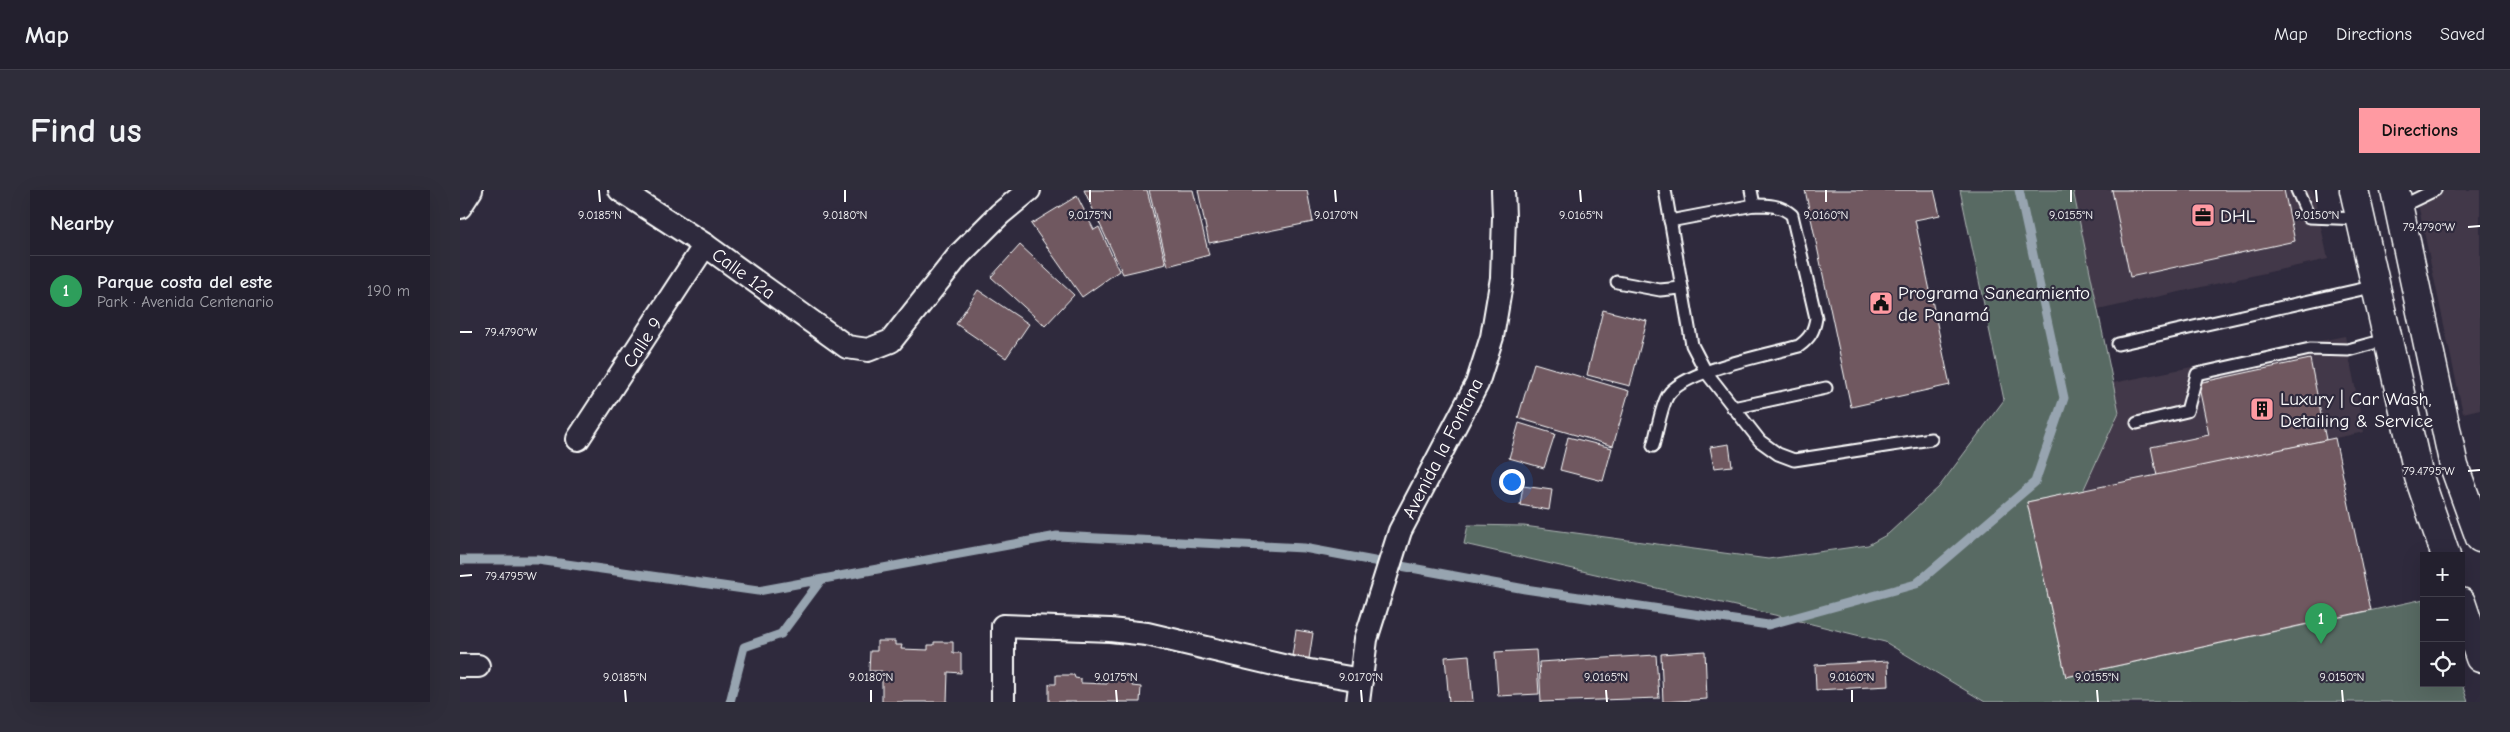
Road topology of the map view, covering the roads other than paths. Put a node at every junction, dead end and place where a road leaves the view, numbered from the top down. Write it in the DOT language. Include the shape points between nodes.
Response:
graph roads {
  1 [pos="471,190"];
  2 [pos="620,190"];
  3 [pos="1029,190"];
  4 [pos="1503,190"];
  5 [pos="1665,190"];
  6 [pos="1751,190"];
  7 [pos="2297,190"];
  8 [pos="2354,190"];
  9 [pos="2435,190"];
  10 [pos="2396,199"];
  11 [pos="1754,205"];
  12 [pos="460,207"];
  13 [pos="2361,219"];
  14 [pos="1670,220"];
  15 [pos="705,245"];
  16 [pos="1617,282"];
  17 [pos="2376,286"];
  18 [pos="1681,288"];
  19 [pos="2388,339"];
  20 [pos="2118,344"];
  21 [pos="1706,372"];
  22 [pos="1826,388"];
  23 [pos="1733,408"];
  24 [pos="2137,423"];
  25 [pos="578,439"];
  26 [pos="1931,439"];
  27 [pos="1653,446"];
  28 [pos="2480,538"];
  29 [pos="2445,552"];
  30 [pos="2465,614"];
  31 [pos="2480,658"];
  32 [pos="1360,691"];
  33 [pos="1002,702"];
  1 -- 12 [label="street"];
  2 -- 15 [label="street, Calle 12a"];
  3 -- 15 [label="street, Calle 12a" via="959,255 891,341 868,350 847,347"];
  4 -- 32 [label="street, Avenida la Fontana" via="1502,278 1492,337 1477,384 1400,531 1366,639"];
  5 -- 14 [label="lane"];
  6 -- 11 [label="lane"];
  7 -- 13 [label="lane" via="2309,217"];
  8 -- 13 [label="main road"];
  9 -- 10 [label="lane"];
  10 -- 28 [label="main road" via="2454,466"];
  11 -- 14 [label="lane"];
  11 -- 21 [label="lane" via="1785,209 1792,215 1816,318 1814,330 1799,346"];
  13 -- 17 [label="main road"];
  14 -- 18 [label="lane"];
  15 -- 25 [label="street, Calle 9"];
  16 -- 18 [label="lane" via="1660,290"];
  17 -- 19 [label="main road"];
  17 -- 20 [label="lane"];
  18 -- 21 [label="lane" via="1692,345"];
  19 -- 24 [label="lane" via="2348,350 2310,349 2197,374 2187,411"];
  19 -- 29 [label="main road" via="2419,477"];
  21 -- 23 [label="lane"];
  21 -- 27 [label="lane" via="1689,378 1667,396"];
  22 -- 23 [label="lane"];
  23 -- 26 [label="lane" via="1760,441 1778,454 1794,460"];
  30 -- 31 [label="main road"];
  32 -- 33 [label="street" via="1287,667 1147,634 1003,626"];
}
